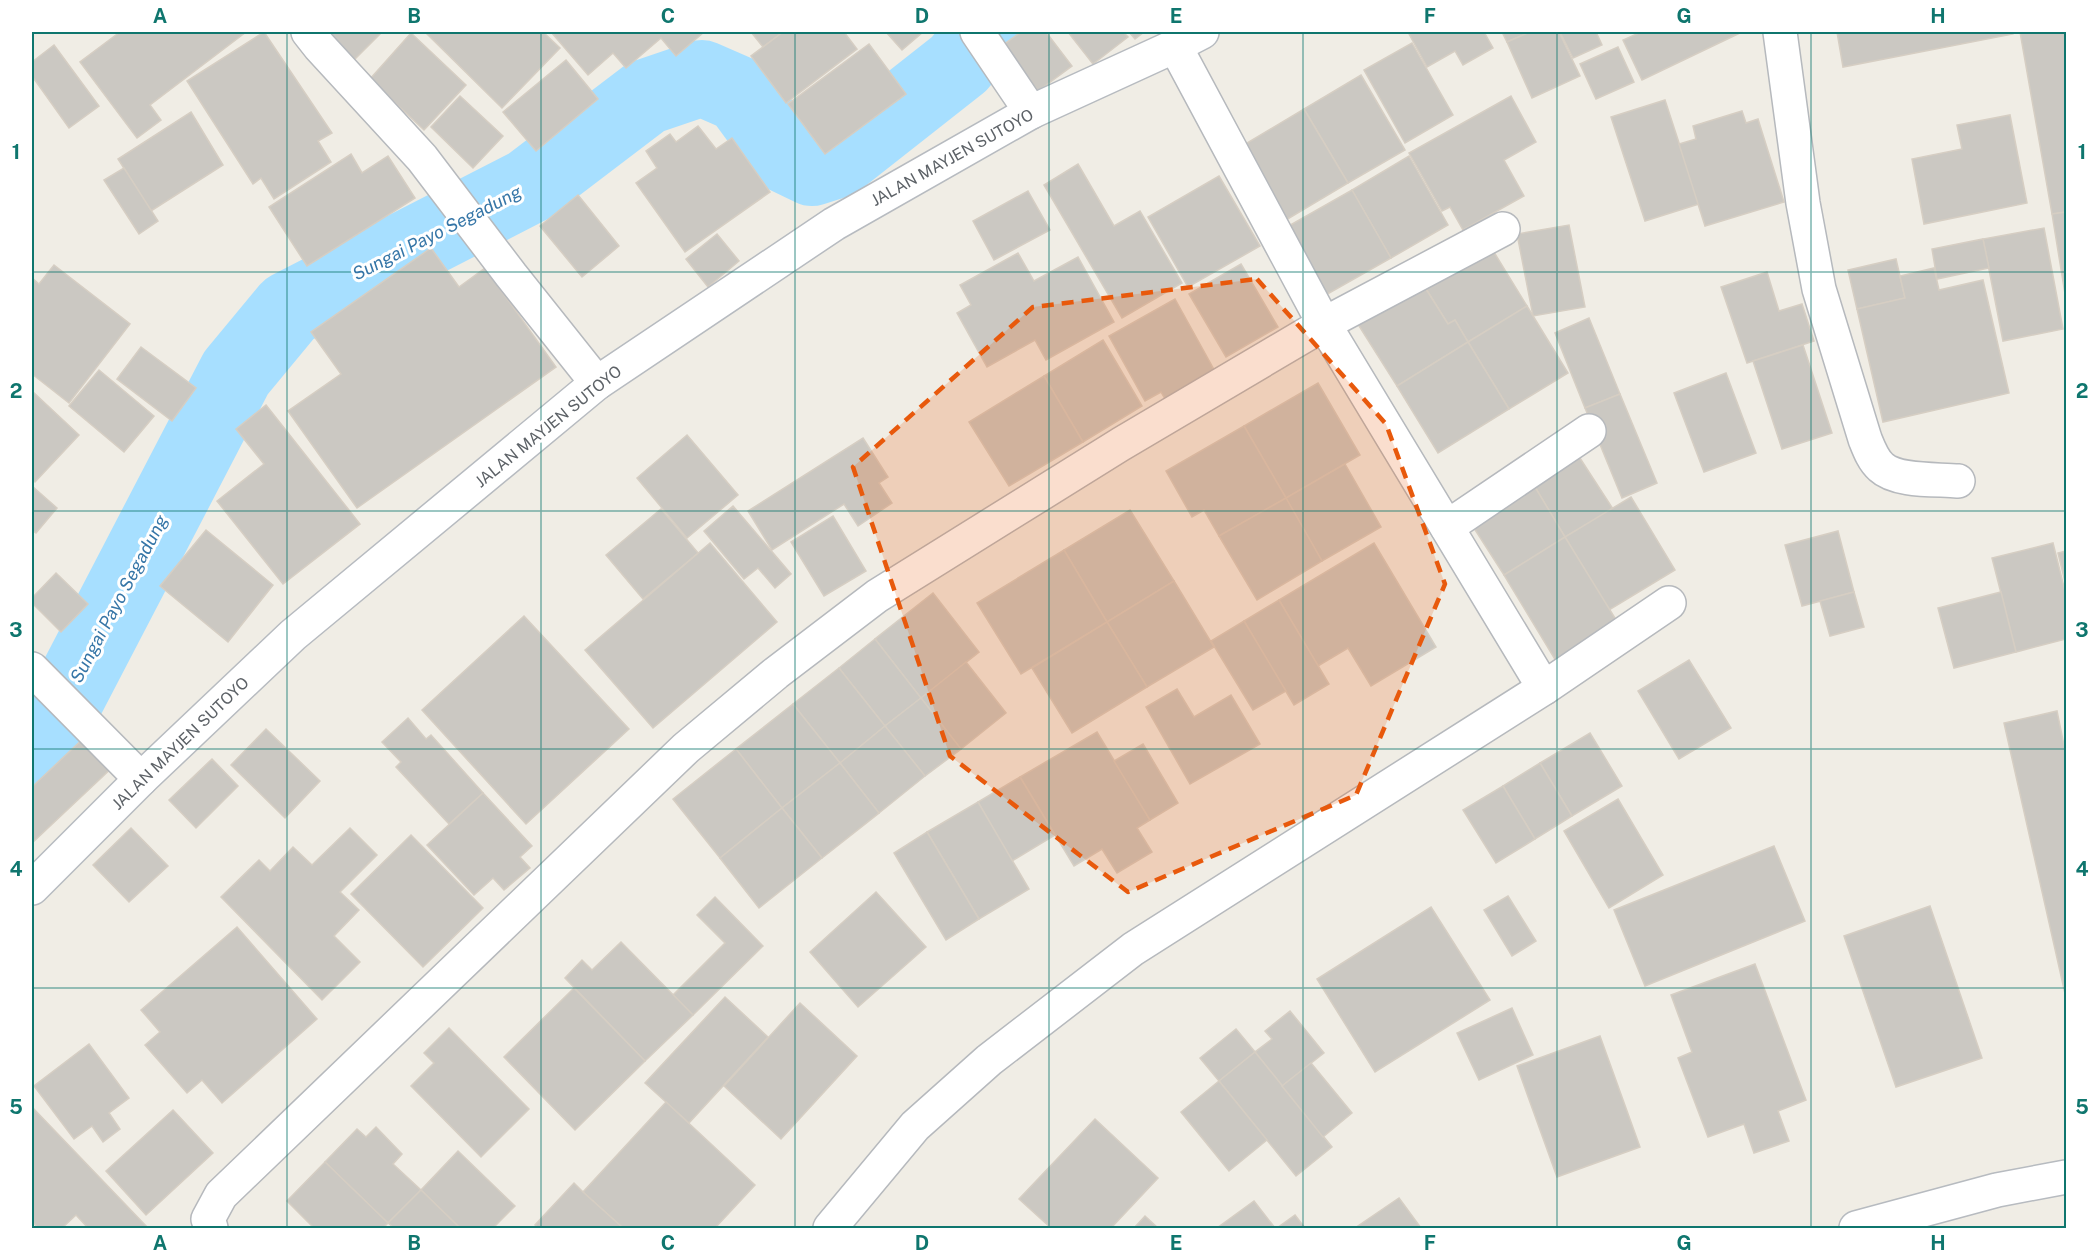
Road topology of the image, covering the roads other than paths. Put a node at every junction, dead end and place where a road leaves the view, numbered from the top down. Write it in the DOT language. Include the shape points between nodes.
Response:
graph roads {
  1 [pos="308,32"];
  2 [pos="1780,32"];
  3 [pos="1189,39"];
  4 [pos="984,40"];
  5 [pos="1031,112"];
  6 [pos="1503,229"];
  7 [pos="1324,324"];
  8 [pos="597,383"];
  9 [pos="1589,431"];
  10 [pos="1958,481"];
  11 [pos="1447,527"];
  12 [pos="1669,603"];
  13 [pos="38,676"];
  14 [pos="1544,688"];
  15 [pos="141,779"];
  16 [pos="32,888"];
  17 [pos="2067,1177"];
  18 [pos="206,1225"];
  19 [pos="830,1228"];
  20 [pos="1857,1228"];
  1 -- 8 [label="street" via="422,158"];
  2 -- 10 [label="street" via="1819,289 1865,439 1881,467 1897,476"];
  3 -- 5 [label="street, JALAN MAYJEN SUTOYO"];
  3 -- 7 [label="street"];
  4 -- 5 [label="street"];
  5 -- 8 [label="street, JALAN MAYJEN SUTOYO" via="834,224"];
  6 -- 7 [label="street"];
  7 -- 11 [label="street"];
  7 -- 18 [label="street" via="1111,450 877,596 776,673 686,748 221,1195"];
  8 -- 15 [label="street, JALAN MAYJEN SUTOYO" via="293,635"];
  9 -- 11 [label="street"];
  11 -- 14 [label="street"];
  12 -- 14 [label="street"];
  13 -- 15 [label="street"];
  14 -- 19 [label="street" via="1133,949 989,1060 915,1126"];
  15 -- 16 [label="street, JALAN MAYJEN SUTOYO"];
  17 -- 20 [label="street" via="1996,1190"];
}
